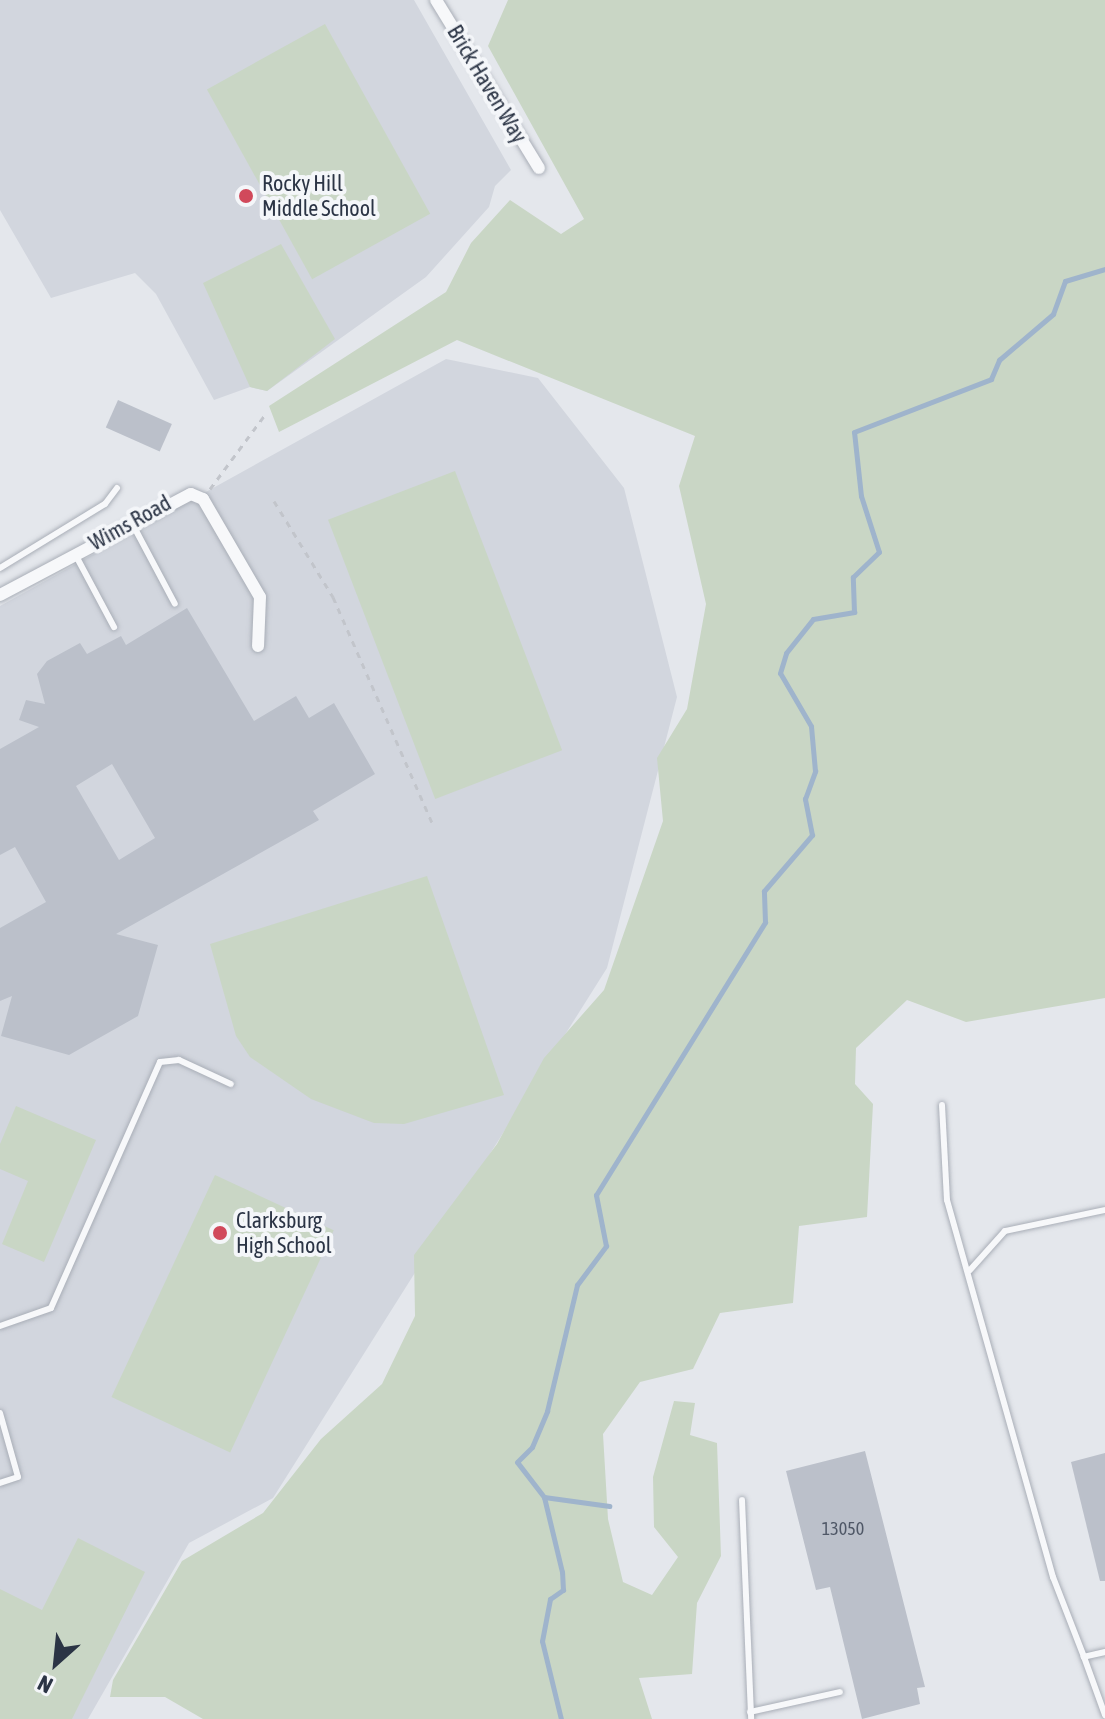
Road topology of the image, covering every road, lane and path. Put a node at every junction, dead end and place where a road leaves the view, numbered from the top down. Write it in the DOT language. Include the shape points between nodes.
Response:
graph roads {
  1 [pos="436,0"];
  2 [pos="539,168"];
  3 [pos="264,416"];
  4 [pos="117,488"];
  5 [pos="203,499"];
  6 [pos="274,501"];
  7 [pos="131,522"];
  8 [pos="75,554"];
  9 [pos="0,568"];
  10 [pos="0,595"];
  11 [pos="175,604"];
  12 [pos="114,627"];
  13 [pos="258,646"];
  14 [pos="432,822"];
  15 [pos="231,1084"];
  16 [pos="942,1105"];
  17 [pos="1105,1210"];
  18 [pos="970,1270"];
  19 [pos="0,1326"];
  20 [pos="0,1413"];
  21 [pos="0,1483"];
  22 [pos="742,1500"];
  23 [pos="1105,1652"];
  24 [pos="1084,1657"];
  25 [pos="840,1692"];
  26 [pos="1105,1715"];
  27 [pos="751,1716"];
  1 -- 2 [label="street, Brick Haven Way"];
  3 -- 5 [label="path"];
  4 -- 9 [label="lane" via="105,504"];
  5 -- 7 [label="street, Wims Road" via="179,495"];
  5 -- 13 [label="street, Wims Road" via="260,597"];
  6 -- 14 [label="path" via="333,597"];
  7 -- 8 [label="street, Wims Road"];
  7 -- 11 [label="lane"];
  8 -- 10 [label="street, Wims Road"];
  8 -- 12 [label="lane"];
  15 -- 19 [label="lane" via="179,1060 160,1062 51,1308"];
  16 -- 18 [label="lane" via="947,1200"];
  17 -- 18 [label="lane" via="1005,1231"];
  18 -- 24 [label="lane" via="1053,1577"];
  20 -- 21 [label="lane" via="18,1477"];
  22 -- 27 [label="lane"];
  23 -- 24 [label="lane"];
  24 -- 26 [label="lane"];
  25 -- 27 [label="lane"];
}
